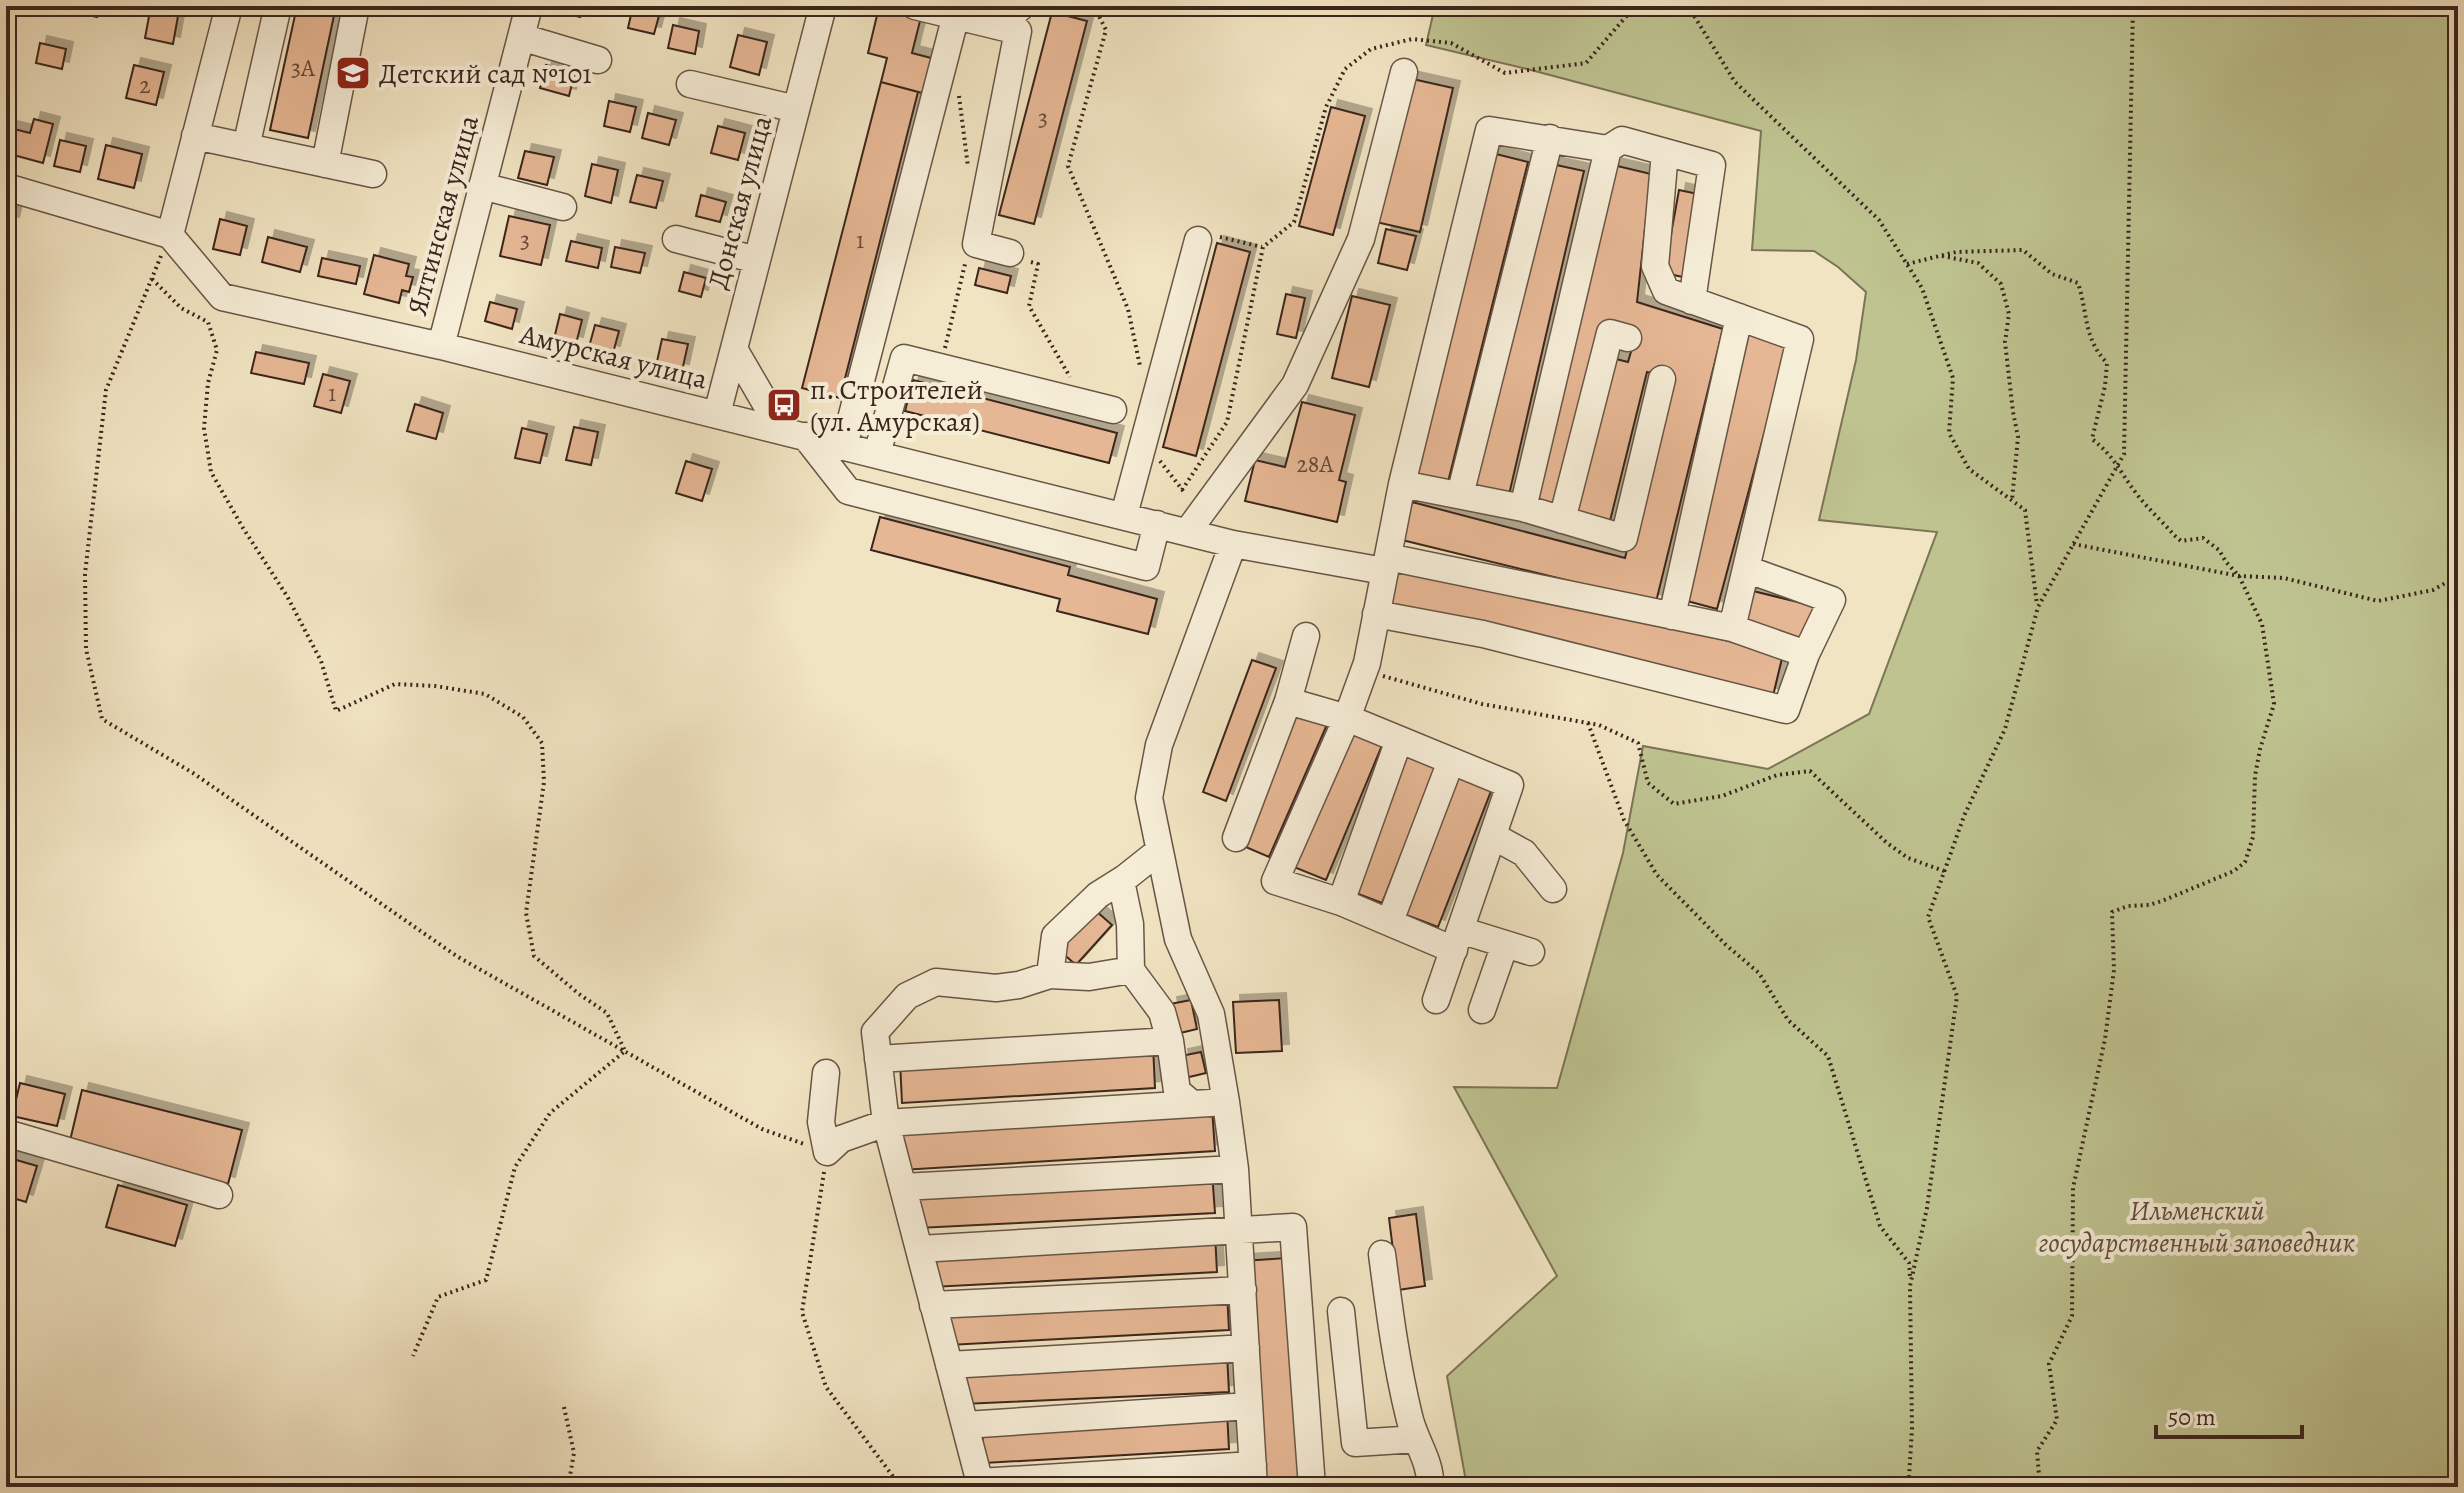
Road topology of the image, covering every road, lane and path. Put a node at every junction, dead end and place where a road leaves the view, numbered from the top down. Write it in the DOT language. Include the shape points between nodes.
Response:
graph roads {
  1 [pos="229,6"];
  2 [pos="278,6"];
  3 [pos="356,6"];
  4 [pos="529,6"];
  5 [pos="823,6"];
  6 [pos="915,6"];
  7 [pos="1022,6"];
  8 [pos="1094,6"];
  9 [pos="1688,6"];
  10 [pos="2133,6"];
  11 [pos="956,15"];
  12 [pos="997,26"];
  13 [pos="521,37"];
  14 [pos="598,60"];
  15 [pos="943,66"];
  16 [pos="1404,72"];
  17 [pos="690,84"];
  18 [pos="796,109"];
  19 [pos="195,136"];
  20 [pos="1550,138"];
  21 [pos="246,147"];
  22 [pos="1608,149"];
  23 [pos="1665,152"];
  24 [pos="325,164"];
  25 [pos="373,174"];
  26 [pos="482,186"];
  27 [pos="6,187"];
  28 [pos="983,204"];
  29 [pos="563,207"];
  30 [pos="170,235"];
  31 [pos="676,239"];
  32 [pos="1198,240"];
  33 [pos="976,244"];
  34 [pos="1263,247"];
  35 [pos="1010,253"];
  36 [pos="1940,256"];
  37 [pos="757,260"];
  38 [pos="1907,264"];
  39 [pos="152,279"];
  40 [pos="1692,301"];
  41 [pos="1739,317"];
  42 [pos="1628,338"];
  43 [pos="441,346"];
  44 [pos="734,349"];
  45 [pos="941,367"];
  46 [pos="1141,370"];
  47 [pos="1662,379"];
  48 [pos="1086,404"];
  49 [pos="1113,410"];
  50 [pos="717,414"];
  51 [pos="793,433"];
  52 [pos="1144,440"];
  53 [pos="844,446"];
  54 [pos="877,454"];
  55 [pos="2118,464"];
  56 [pos="1402,484"];
  57 [pos="1460,495"];
  58 [pos="2012,500"];
  59 [pos="1523,508"];
  60 [pos="1124,515"];
  61 [pos="1562,520"];
  62 [pos="1195,522"];
  63 [pos="1157,524"];
  64 [pos="1233,544"];
  65 [pos="2073,544"];
  66 [pos="1386,564"];
  67 [pos="1746,569"];
  68 [pos="2239,576"];
  69 [pos="2458,576"];
  70 [pos="2038,607"];
  71 [pos="1376,614"];
  72 [pos="1672,616"];
  73 [pos="1732,628"];
  74 [pos="1306,636"];
  75 [pos="1806,654"];
  76 [pos="1365,669"];
  77 [pos="1288,701"];
  78 [pos="1347,718"];
  79 [pos="1588,723"];
  80 [pos="1399,740"];
  81 [pos="1451,761"];
  82 [pos="1493,836"];
  83 [pos="1236,838"];
  84 [pos="1159,851"];
  85 [pos="1944,871"];
  86 [pos="1121,881"];
  87 [pos="1553,889"];
  88 [pos="1341,902"];
  89 [pos="1390,921"];
  90 [pos="1457,940"];
  91 [pos="1505,944"];
  92 [pos="1531,952"];
  93 [pos="1131,970"];
  94 [pos="1050,975"];
  95 [pos="1436,1000"];
  96 [pos="1482,1010"];
  97 [pos="1170,1041"];
  98 [pos="625,1051"];
  99 [pos="878,1059"];
  100 [pos="826,1073"];
  101 [pos="1226,1102"];
  102 [pos="1192,1104"];
  103 [pos="886,1123"];
  104 [pos="6,1133"];
  105 [pos="827,1152"];
  106 [pos="1235,1169"];
  107 [pos="903,1187"];
  108 [pos="219,1195"];
  109 [pos="1239,1229"];
  110 [pos="919,1249"];
  111 [pos="1382,1254"];
  112 [pos="1910,1286"];
  113 [pos="1243,1290"];
  114 [pos="933,1305"];
  115 [pos="1341,1311"];
  116 [pos="1246,1348"];
  117 [pos="413,1356"];
  118 [pos="949,1365"];
  119 [pos="1249,1406"];
  120 [pos="564,1407"];
  121 [pos="965,1425"];
  122 [pos="1417,1439"];
  123 [pos="1253,1476"];
  124 [pos="980,1484"];
  125 [pos="568,1487"];
  126 [pos="901,1487"];
  127 [pos="1312,1487"];
  128 [pos="1430,1487"];
  129 [pos="1902,1487"];
  130 [pos="2040,1487"];
  1 -- 19 [label="street"];
  2 -- 21 [label="street"];
  3 -- 24 [label="street"];
  4 -- 13 [label="street, Ялтинская улица"];
  5 -- 18 [label="street, Донская улица"];
  6 -- 11 [label="street"];
  7 -- 12 [label="street"];
  8 -- 46 [label="path" via="1106,30 1068,166 1128,309"];
  9 -- 38 [label="path" via="1735,82 1879,220"];
  10 -- 55 [label="path" via="2124,454"];
  11 -- 12 [label="street"];
  11 -- 15 [label="street"];
  12 -- 28 [label="street" via="1018,31"];
  13 -- 14 [label="street"];
  13 -- 26 [label="street, Ялтинская улица"];
  15 -- 28 [label="path" via="958,94 966,161"];
  15 -- 53 [label="street"];
  16 -- 62 [label="street" via="1361,239 1295,385"];
  17 -- 18 [label="street"];
  18 -- 37 [label="street, Донская улица"];
  19 -- 21 [label="street"];
  19 -- 30 [label="street"];
  20 -- 22 [label="street"];
  20 -- 56 [label="street" via="1489,130"];
  20 -- 57 [label="street"];
  21 -- 24 [label="street"];
  22 -- 23 [label="street" via="1622,140"];
  22 -- 59 [label="street"];
  23 -- 40 [label="street" via="1655,266 1666,291"];
  23 -- 40 [label="street" via="1712,165"];
  24 -- 25 [label="street"];
  26 -- 29 [label="street"];
  26 -- 43 [label="street, Ялтинская улица"];
  27 -- 30 [label="street"];
  28 -- 33 [label="street"];
  30 -- 39 [label="path"];
  30 -- 43 [label="street, Амурская улица" via="222,297"];
  31 -- 37 [label="street"];
  32 -- 34 [label="path" via="1220,237"];
  32 -- 52 [label="street"];
  33 -- 35 [label="street"];
  33 -- 45 [label="path" via="963,266"];
  35 -- 48 [label="path" via="1038,264 1029,306"];
  36 -- 38 [label="path"];
  36 -- 55 [label="path" via="2023,250 2052,274 2078,283 2086,327 2107,363 2092,439"];
  36 -- 58 [label="path" via="1978,263 2001,284 2009,314 2005,342 2018,437"];
  37 -- 44 [label="street, Донская улица"];
  38 -- 58 [label="path" via="1922,288 1953,378 1949,433 1969,469"];
  39 -- 98 [label="path" via="106,390 85,574 86,649 102,719 193,773 458,957"];
  39 -- 98 [label="path" via="181,308 208,322 217,350 204,428 211,472 321,661 336,711 395,684 435,686 485,694 523,717 542,743 544,782 526,913 534,956 607,1013"];
  40 -- 41 [label="street"];
  41 -- 67 [label="street" via="1800,339"];
  41 -- 72 [label="street"];
  42 -- 61 [label="street" via="1610,333"];
  43 -- 50 [label="street, Амурская улица"];
  44 -- 50 [label="street, Донская улица"];
  44 -- 51 [label="street"];
  45 -- 48 [label="street"];
  45 -- 54 [label="street" via="904,358"];
  47 -- 61 [label="street" via="1624,538"];
  48 -- 49 [label="street"];
  50 -- 51 [label="street, Амурская улица"];
  51 -- 53 [label="street, Амурская улица"];
  51 -- 63 [label="street" via="848,491 1146,567"];
  52 -- 60 [label="street"];
  52 -- 62 [label="path"];
  53 -- 54 [label="street, Амурская улица"];
  54 -- 60 [label="street, Амурская улица"];
  55 -- 65 [label="path"];
  55 -- 68 [label="path" via="2137,495 2174,535 2181,541 2203,538"];
  56 -- 57 [label="street"];
  56 -- 66 [label="street"];
  57 -- 59 [label="street"];
  58 -- 70 [label="path" via="2025,510"];
  59 -- 61 [label="street"];
  60 -- 63 [label="street, Амурская улица"];
  62 -- 63 [label="street, Амурская улица"];
  62 -- 64 [label="street, Амурская улица"];
  64 -- 66 [label="street, Амурская улица"];
  64 -- 84 [label="street" via="1159,745 1149,798"];
  65 -- 68 [label="path"];
  65 -- 70 [label="path"];
  66 -- 71 [label="street"];
  66 -- 72 [label="street, Амурская улица"];
  67 -- 73 [label="street"];
  67 -- 75 [label="street" via="1832,600"];
  68 -- 69 [label="path" via="2284,578 2378,601 2433,590"];
  68 -- 130 [label="path" via="2262,624 2274,704 2255,776 2253,837 2245,862 2234,871 2162,901 2112,912 2114,970 2105,1039 2073,1188 2072,1316 2049,1364 2057,1420 2037,1451"];
  70 -- 85 [label="path" via="2005,729"];
  71 -- 75 [label="street" via="1483,634 1786,710"];
  71 -- 76 [label="street"];
  72 -- 73 [label="street, Амурская улица"];
  73 -- 75 [label="street, Амурская улица"];
  74 -- 77 [label="street"];
  76 -- 78 [label="street"];
  76 -- 79 [label="path" via="1482,704"];
  77 -- 78 [label="street"];
  77 -- 83 [label="street"];
  78 -- 80 [label="street"];
  78 -- 88 [label="street" via="1275,881"];
  79 -- 85 [label="path" via="1638,743 1648,783 1674,804 1810,771 1887,843 1908,858"];
  79 -- 112 [label="path" via="1624,820 1657,875 1759,973 1788,1020 1828,1056 1880,1226 1909,1263"];
  80 -- 81 [label="street"];
  80 -- 88 [label="street"];
  81 -- 82 [label="street" via="1510,785"];
  81 -- 89 [label="street"];
  82 -- 87 [label="street" via="1524,853"];
  82 -- 90 [label="street"];
  84 -- 86 [label="street"];
  84 -- 101 [label="street" via="1178,939 1211,1014"];
  85 -- 112 [label="path" via="1928,917 1957,996 1927,1208"];
  86 -- 93 [label="street" via="1130,924"];
  86 -- 94 [label="street" via="1055,936"];
  88 -- 89 [label="street"];
  89 -- 90 [label="street"];
  90 -- 91 [label="street"];
  90 -- 95 [label="street"];
  91 -- 92 [label="street"];
  91 -- 96 [label="street"];
  93 -- 94 [label="street" via="1089,977"];
  93 -- 97 [label="street" via="1162,1012"];
  94 -- 99 [label="street" via="996,988 936,982 907,996 875,1032"];
  97 -- 99 [label="street"];
  97 -- 102 [label="street" via="1177,1091"];
  98 -- 105 [label="path" via="762,1129"];
  98 -- 117 [label="path" via="550,1113 515,1167 486,1280 438,1297"];
  99 -- 103 [label="street"];
  100 -- 105 [label="street" via="821,1122"];
  101 -- 102 [label="street"];
  101 -- 106 [label="street"];
  102 -- 103 [label="street"];
  103 -- 105 [label="street" via="841,1139"];
  103 -- 107 [label="street"];
  104 -- 108 [label="street"];
  105 -- 126 [label="path" via="802,1312 826,1387"];
  106 -- 107 [label="street"];
  106 -- 109 [label="street"];
  107 -- 110 [label="street"];
  109 -- 110 [label="street"];
  109 -- 113 [label="street"];
  109 -- 127 [label="street" via="1293,1227"];
  110 -- 114 [label="street"];
  111 -- 122 [label="street" via="1391,1326"];
  112 -- 129 [label="path" via="1912,1429 1909,1477"];
  113 -- 114 [label="street"];
  113 -- 116 [label="street"];
  114 -- 118 [label="street"];
  115 -- 122 [label="street" via="1355,1443"];
  116 -- 118 [label="street"];
  116 -- 119 [label="street"];
  118 -- 121 [label="street"];
  119 -- 121 [label="street"];
  119 -- 123 [label="street"];
  120 -- 125 [label="path" via="574,1453"];
  121 -- 124 [label="street"];
  122 -- 128 [label="street" via="1431,1474"];
  123 -- 124 [label="street"];
}
